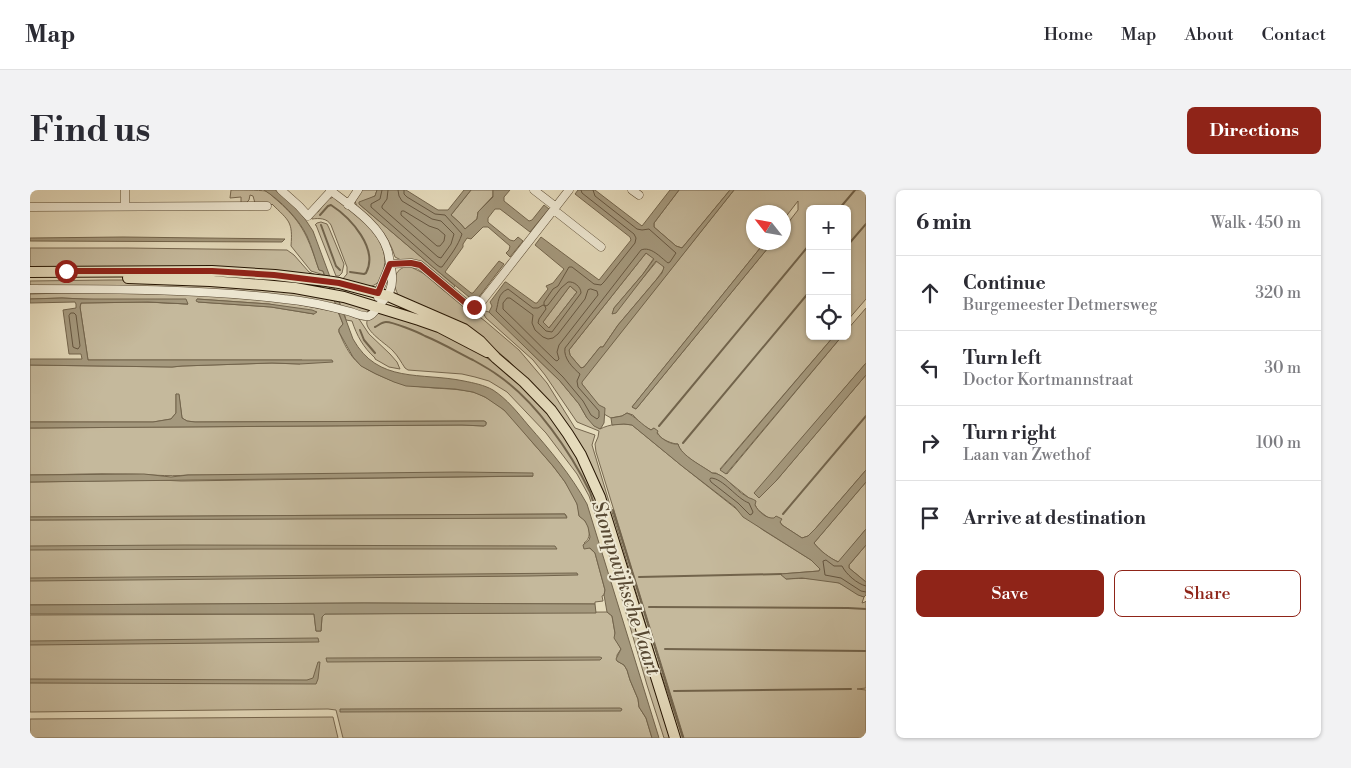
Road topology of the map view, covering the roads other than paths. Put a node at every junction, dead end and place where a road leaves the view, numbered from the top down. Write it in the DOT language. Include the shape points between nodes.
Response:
graph roads {
  1 [pos="124,190"];
  2 [pos="281,190"];
  3 [pos="330,190"];
  4 [pos="358,190"];
  5 [pos="534,190"];
  6 [pos="569,190"];
  7 [pos="632,190"];
  8 [pos="639,195"];
  9 [pos="348,205"];
  10 [pos="124,206"];
  11 [pos="268,206"];
  12 [pos="30,207"];
  13 [pos="555,209"];
  14 [pos="601,247"];
  15 [pos="390,264"];
  16 [pos="30,272"];
  17 [pos="30,278"];
  18 [pos="30,289"];
  19 [pos="383,295"];
  20 [pos="377,306"];
  21 [pos="496,358"];
  22 [pos="675,738"];
  1 -- 10 [label="street"];
  2 -- 3 [label="street" via="308,216"];
  3 -- 9 [label="street"];
  4 -- 9 [label="street"];
  5 -- 13 [label="street"];
  6 -- 13 [label="street"];
  7 -- 8 [label="street"];
  9 -- 15 [label="street" via="377,231 387,248"];
  10 -- 11 [label="street"];
  10 -- 12 [label="street"];
  13 -- 14 [label="street"];
  13 -- 15 [label="street" via="479,305 474,307 420,265"];
  15 -- 19 [label="street"];
  16 -- 19 [label="main road" via="212,271 274,275 339,283"];
  17 -- 20 [label="main road" via="210,280 295,288"];
  18 -- 20 [label="street" via="164,290 286,299 363,316 369,316"];
  19 -- 20 [label="street"];
  19 -- 21 [label="main road" via="464,330"];
  20 -- 21 [label="main road" via="439,327"];
  21 -- 22 [label="main road" via="551,410 591,475"];
}
